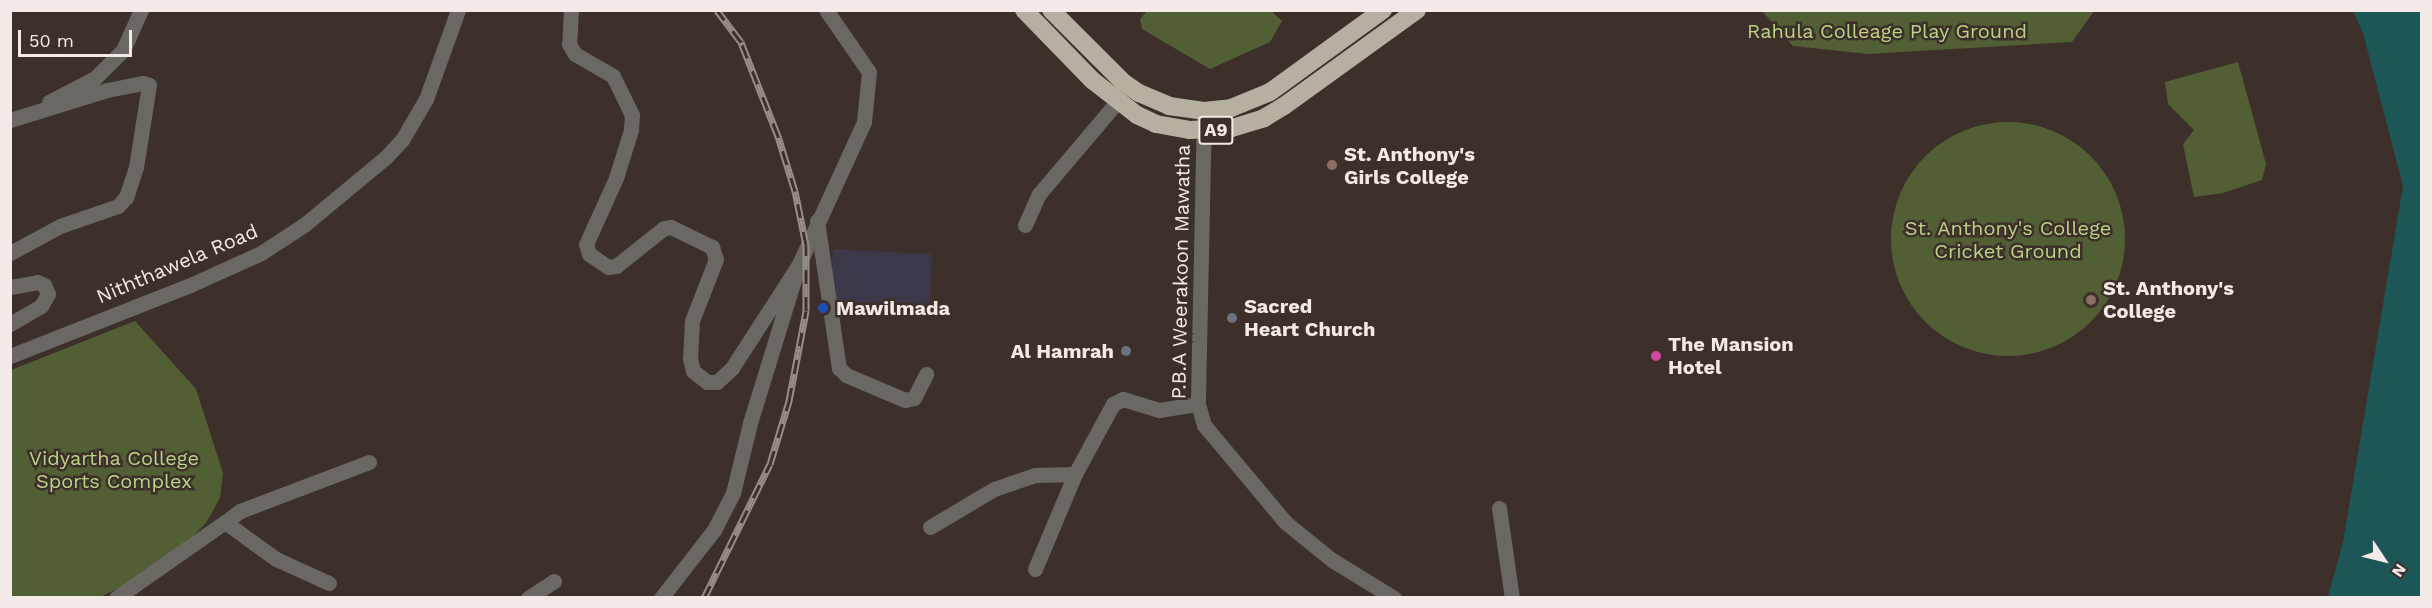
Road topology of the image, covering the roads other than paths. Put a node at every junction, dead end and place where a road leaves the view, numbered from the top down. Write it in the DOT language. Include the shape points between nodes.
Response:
graph roads {
  1 [pos="141,10"];
  2 [pos="458,10"];
  3 [pos="571,10"];
  4 [pos="826,10"];
  5 [pos="1024,10"];
  6 [pos="1051,10"];
  7 [pos="1383,10"];
  8 [pos="1417,10"];
  9 [pos="1118,100"];
  10 [pos="1204,111"];
  11 [pos="16,118"];
  12 [pos="1203,130"];
  13 [pos="817,220"];
  14 [pos="1025,225"];
  15 [pos="10,253"];
  16 [pos="799,264"];
  17 [pos="10,287"];
  18 [pos="10,324"];
  19 [pos="10,356"];
  20 [pos="926,374"];
  21 [pos="1198,404"];
  22 [pos="369,462"];
  23 [pos="1075,474"];
  24 [pos="1499,508"];
  25 [pos="225,522"];
  26 [pos="930,527"];
  27 [pos="1035,569"];
  28 [pos="554,582"];
  29 [pos="329,583"];
  30 [pos="116,597"];
  31 [pos="528,597"];
  32 [pos="661,597"];
  33 [pos="1394,597"];
  34 [pos="1512,597"];
  1 -- 11 [label="street" via="123,50 95,78"];
  2 -- 19 [label="street, Niththawela Road" via="426,99 402,140 304,225 261,253 188,286"];
  3 -- 16 [label="street" via="569,44 575,54 614,76 632,115 616,178 586,244 589,254 608,267 616,266 664,228 671,227 712,247 716,258 692,321 693,371 707,382 717,382 732,368"];
  4 -- 13 [label="street" via="869,72 864,122"];
  5 -- 9 [label="highway, A9" via="1080,69"];
  6 -- 10 [label="highway, A9" via="1139,93 1169,106"];
  7 -- 10 [label="highway, A9" via="1263,96 1231,108"];
  8 -- 12 [label="highway, A9" via="1264,118 1232,128"];
  9 -- 12 [label="highway, A9" via="1156,124"];
  9 -- 14 [label="street" via="1039,194"];
  10 -- 12 [label="street, P.B.A Weerakoon Mawatha"];
  11 -- 15 [label="street" via="108,90 149,85 136,167 126,197 118,206 60,226"];
  12 -- 21 [label="street, P.B.A Weerakoon Mawatha"];
  13 -- 16 [label="street"];
  13 -- 20 [label="street" via="839,368 846,375 905,400 914,398"];
  16 -- 32 [label="street" via="750,423 733,493 714,530"];
  17 -- 18 [label="street" via="37,282 44,285 48,294 41,306"];
  21 -- 23 [label="street" via="1159,410 1123,399 1113,404"];
  21 -- 33 [label="street, P.B.A Weerakoon Mawatha" via="1204,425 1285,522 1332,560"];
  22 -- 25 [label="street" via="240,511"];
  23 -- 26 [label="street" via="1035,475 994,489"];
  23 -- 27 [label="street"];
  24 -- 34 [label="street"];
  25 -- 29 [label="street" via="276,559"];
  25 -- 30 [label="street"];
  28 -- 31 [label="street"];
}
